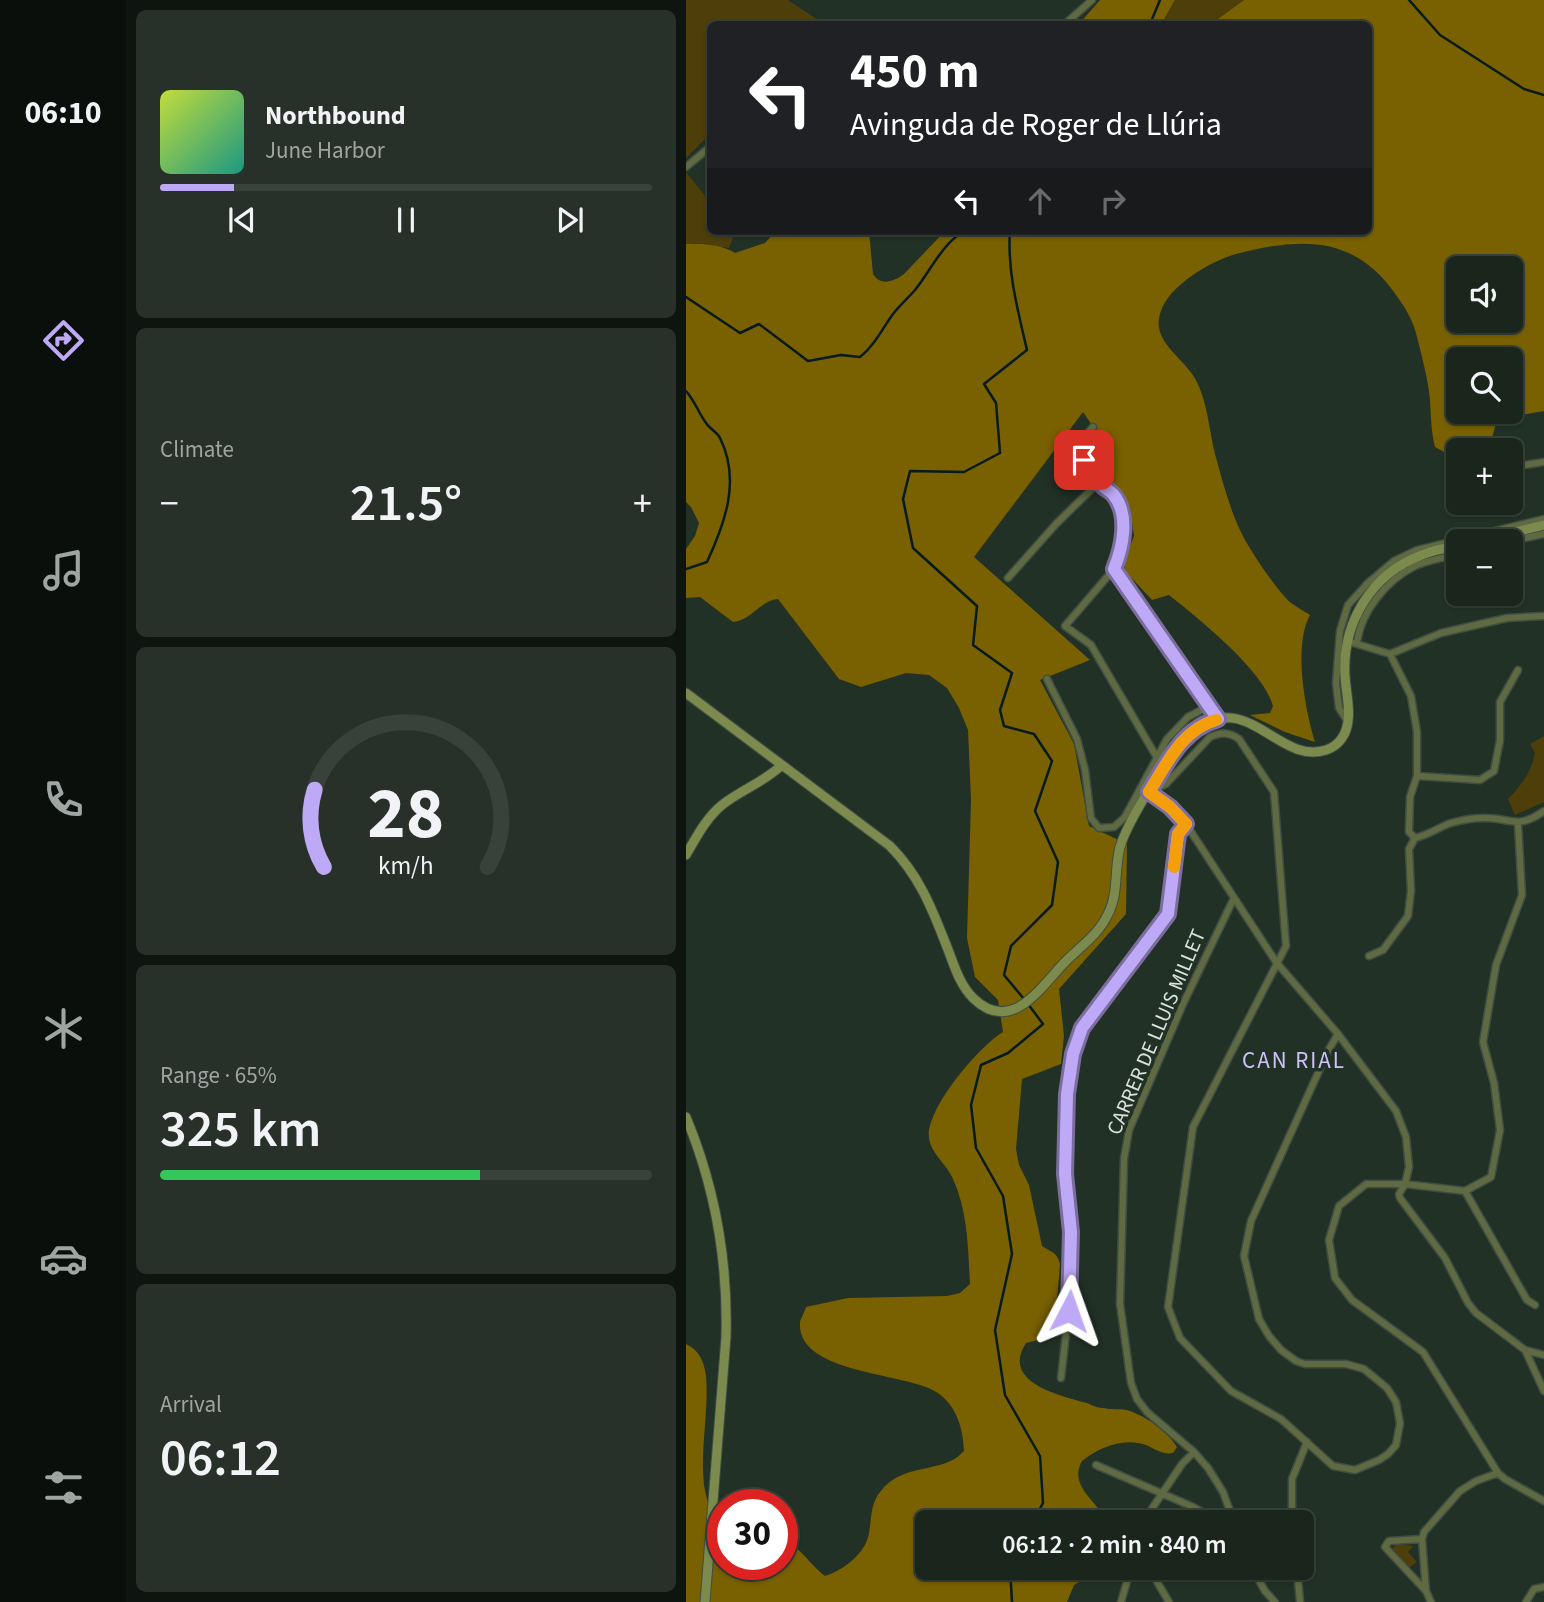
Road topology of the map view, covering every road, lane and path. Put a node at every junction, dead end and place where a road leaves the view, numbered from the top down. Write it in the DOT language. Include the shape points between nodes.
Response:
graph roads {
  1 [pos="1092,0"];
  2 [pos="1068,21"];
  3 [pos="707,150"];
  4 [pos="686,167"];
  5 [pos="1093,427"];
  6 [pos="1544,462"];
  7 [pos="1523,465"];
  8 [pos="1099,482"];
  9 [pos="1544,519"];
  10 [pos="1544,526"];
  11 [pos="1523,531"];
  12 [pos="1544,534"];
  13 [pos="1523,538"];
  14 [pos="1446,549"];
  15 [pos="1446,557"];
  16 [pos="1114,569"];
  17 [pos="1008,578"];
  18 [pos="1544,616"];
  19 [pos="1352,642"];
  20 [pos="1390,654"];
  21 [pos="1517,670"];
  22 [pos="1047,679"];
  23 [pos="686,693"];
  24 [pos="1209,706"];
  25 [pos="1218,719"];
  26 [pos="1348,722"];
  27 [pos="1156,756"];
  28 [pos="782,765"];
  29 [pos="1417,776"];
  30 [pos="1149,792"];
  31 [pos="1544,811"];
  32 [pos="1186,824"];
  33 [pos="1518,824"];
  34 [pos="1415,838"];
  35 [pos="686,855"];
  36 [pos="1234,898"];
  37 [pos="1370,956"];
  38 [pos="1276,962"];
  39 [pos="1338,1034"];
  40 [pos="686,1117"];
  41 [pos="1405,1184"];
  42 [pos="1465,1191"];
  43 [pos="1535,1305"];
  44 [pos="1525,1350"];
  45 [pos="1544,1355"];
  46 [pos="1061,1378"];
  47 [pos="1544,1391"];
  48 [pos="1307,1442"];
  49 [pos="1194,1452"];
  50 [pos="1096,1465"];
  51 [pos="1498,1473"];
  52 [pos="1161,1493"];
  53 [pos="1544,1501"];
  54 [pos="1150,1510"];
  55 [pos="1196,1510"];
  56 [pos="1229,1510"];
  57 [pos="1292,1510"];
  58 [pos="1422,1539"];
  59 [pos="1127,1580"];
  60 [pos="1156,1580"];
  61 [pos="1259,1580"];
  62 [pos="1298,1580"];
  63 [pos="1544,1587"];
  64 [pos="1426,1591"];
  65 [pos="705,1602"];
  66 [pos="1121,1602"];
  67 [pos="1169,1602"];
  68 [pos="1275,1602"];
  69 [pos="1300,1602"];
  70 [pos="1431,1602"];
  71 [pos="1526,1602"];
  1 -- 2 [label="street"];
  3 -- 4 [label="street"];
  5 -- 8 [label="street" via="1083,445 1084,460"];
  6 -- 7 [label="street"];
  8 -- 16 [label="street" via="1114,495 1122,518 1124,535"];
  8 -- 17 [label="street"];
  9 -- 26 [label="street" via="1417,550 1394,561 1368,583 1348,605 1340,631 1336,683 1339,708"];
  10 -- 11 [label="main road"];
  12 -- 13 [label="street"];
  14 -- 19 [label="main road" via="1415,558 1385,579 1351,623"];
  15 -- 19 [label="street" via="1417,565 1394,582 1366,612"];
  16 -- 24 [label="street"];
  16 -- 27 [label="street" via="1065,626 1091,645"];
  18 -- 20 [label="street" via="1507,618 1441,632"];
  19 -- 20 [label="street"];
  19 -- 26 [label="main road" via="1345,672"];
  20 -- 29 [label="street" via="1411,696"];
  21 -- 29 [label="street" via="1500,702 1494,771 1480,780"];
  22 -- 27 [label="street" via="1077,739 1091,818 1099,828 1114,827 1125,817"];
  23 -- 28 [label="main road"];
  24 -- 25 [label="street"];
  24 -- 27 [label="street" via="1188,717"];
  25 -- 26 [label="main road" via="1251,723 1295,748 1312,752 1339,742"];
  25 -- 30 [label="main road" via="1198,727 1183,741"];
  28 -- 30 [label="main road" via="883,840 905,862 924,890 963,984 978,1002 1001,1012 1026,1004 1101,927 1113,902 1121,843"];
  28 -- 35 [label="main road" via="720,807 698,832"];
  29 -- 34 [label="street" via="1409,821 1409,832"];
  30 -- 32 [label="street"];
  30 -- 38 [label="street" via="1166,784 1210,737 1218,733 1239,739 1274,792 1286,946"];
  31 -- 33 [label="street"];
  32 -- 36 [label="street"];
  32 -- 46 [label="street" via="1178,834 1168,914 1082,1028 1073,1054 1065,1174 1071,1289"];
  33 -- 34 [label="street" via="1469,820"];
  33 -- 42 [label="street" via="1522,895 1496,965 1483,1042 1500,1130 1491,1177"];
  34 -- 37 [label="street" via="1409,849 1408,916 1383,950"];
  36 -- 38 [label="street"];
  36 -- 49 [label="street, CARRER DE LLUIS MILLET" via="1132,1121 1124,1159 1121,1304 1133,1391 1141,1406"];
  38 -- 39 [label="street"];
  38 -- 48 [label="street" via="1193,1127 1168,1307 1180,1338 1231,1391 1281,1419"];
  39 -- 41 [label="street" via="1400,1119 1408,1146"];
  39 -- 48 [label="street" via="1251,1222 1244,1247 1245,1269 1259,1319 1281,1350 1296,1361 1364,1369 1387,1388 1396,1402 1400,1423 1396,1445 1388,1454 1355,1470 1333,1466"];
  40 -- 65 [label="main road" via="714,1205 727,1295"];
  41 -- 42 [label="street"];
  41 -- 44 [label="street" via="1399,1198 1445,1258 1468,1303"];
  41 -- 51 [label="street" via="1366,1184 1339,1206 1329,1240 1335,1278 1352,1300 1423,1352"];
  42 -- 43 [label="street" via="1527,1300"];
  44 -- 45 [label="street"];
  44 -- 47 [label="street"];
  48 -- 57 [label="street" via="1292,1479"];
  49 -- 52 [label="street"];
  49 -- 56 [label="street, CARRER DE LLUIS MILLET" via="1216,1479"];
  50 -- 52 [label="street"];
  51 -- 53 [label="street"];
  51 -- 58 [label="street" via="1460,1491"];
  52 -- 54 [label="street"];
  52 -- 55 [label="street"];
  58 -- 64 [label="street"];
  58 -- 64 [label="street" via="1389,1541 1385,1547"];
  59 -- 66 [label="street"];
  60 -- 67 [label="street"];
  61 -- 68 [label="street"];
  62 -- 69 [label="street"];
  63 -- 71 [label="street" via="1534,1589"];
  64 -- 70 [label="street"];
}
